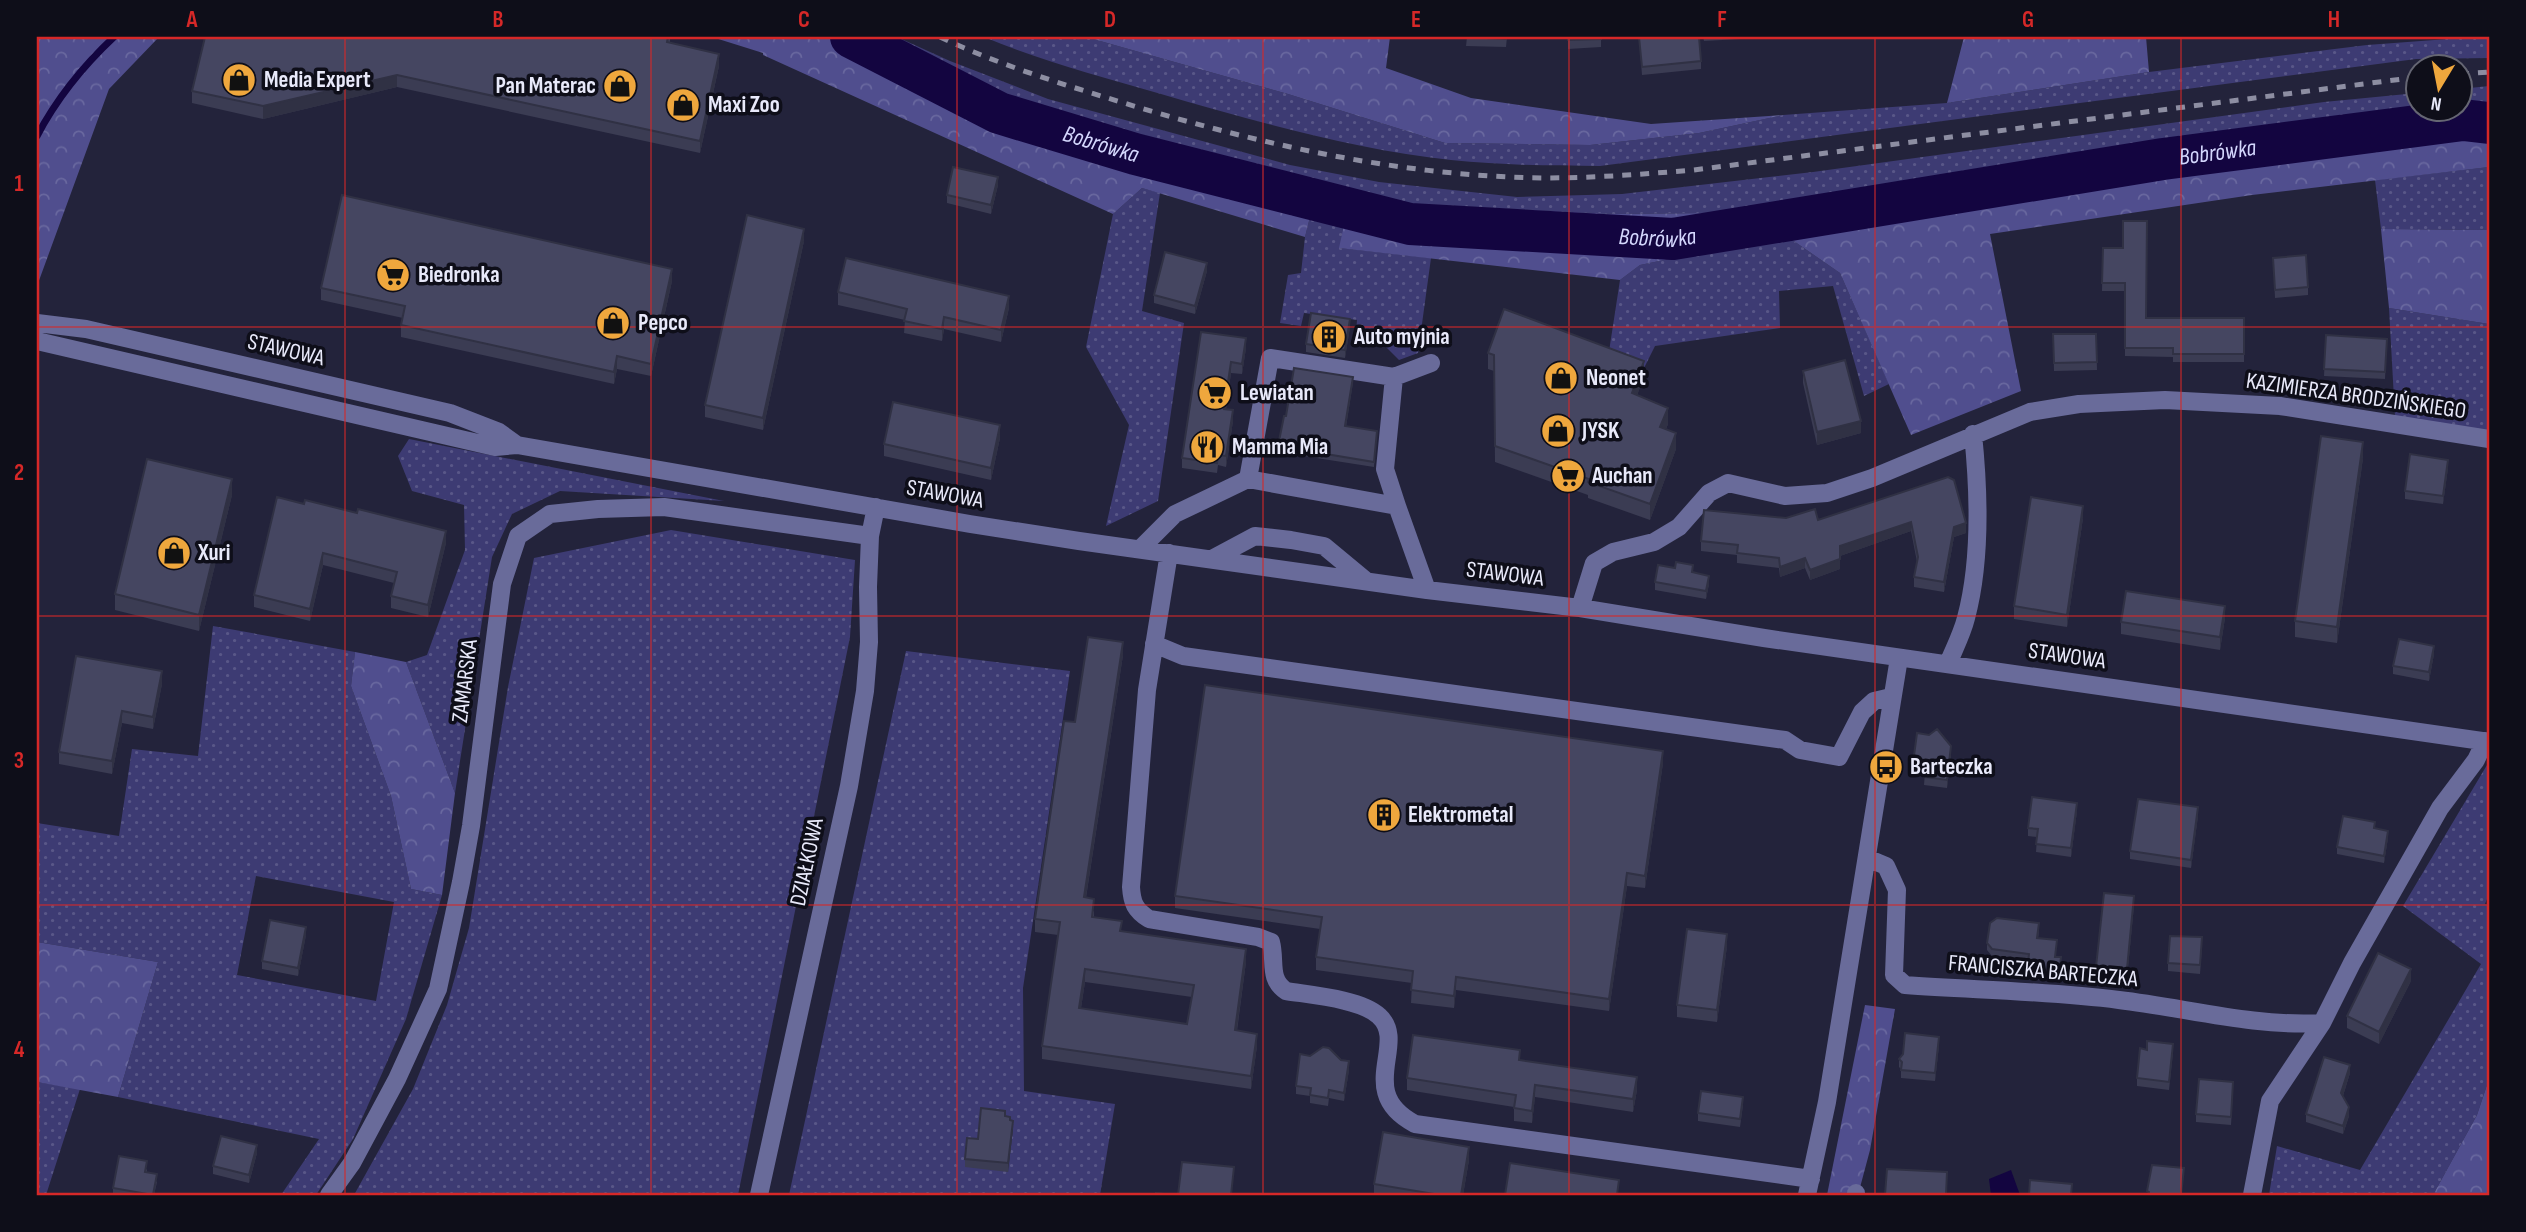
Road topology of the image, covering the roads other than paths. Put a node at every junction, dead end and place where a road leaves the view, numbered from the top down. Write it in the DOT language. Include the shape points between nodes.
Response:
graph roads {
  1 [pos="37,323"];
  2 [pos="37,341"];
  3 [pos="228,362"];
  4 [pos="1431,363"];
  5 [pos="150,366"];
  6 [pos="1394,377"];
  7 [pos="1973,434"];
  8 [pos="2489,439"];
  9 [pos="517,444"];
  10 [pos="1248,479"];
  11 [pos="1397,506"];
  12 [pos="876,507"];
  13 [pos="870,536"];
  14 [pos="1140,549"];
  15 [pos="1169,553"];
  16 [pos="1212,559"];
  17 [pos="1366,581"];
  18 [pos="1427,590"];
  19 [pos="1580,608"];
  20 [pos="1154,644"];
  21 [pos="1899,657"];
  22 [pos="1948,664"];
  23 [pos="1891,697"];
  24 [pos="2487,741"];
  25 [pos="1867,858"];
  26 [pos="2322,1023"];
  27 [pos="1809,1187"];
  28 [pos="329,1195"];
  29 [pos="759,1195"];
  30 [pos="2252,1195"];
  1 -- 3 [label="street, STAWOWA" via="86,329"];
  2 -- 5 [label="street, STAWOWA"];
  3 -- 5 [label="street"];
  3 -- 9 [label="street, STAWOWA" via="450,413"];
  4 -- 6 [label="street"];
  5 -- 9 [label="street, STAWOWA" via="495,447"];
  6 -- 10 [label="street" via="1270,358"];
  6 -- 11 [label="street" via="1385,468"];
  7 -- 8 [label="street, KAZIMIERZA BRODZIŃSKIEGO" via="2030,412 2079,404 2165,400 2280,406"];
  7 -- 19 [label="street, KAZIMIERZA BRODZIŃSKIEGO" via="1827,494 1785,496 1728,483 1709,493 1679,527 1654,542 1613,552 1594,563"];
  7 -- 22 [label="street" via="1975,575 1966,621"];
  9 -- 12 [label="street, STAWOWA"];
  10 -- 11 [label="street"];
  10 -- 14 [label="street" via="1175,514"];
  11 -- 18 [label="street"];
  12 -- 13 [label="street"];
  12 -- 14 [label="street, STAWOWA"];
  13 -- 28 [label="street, ZAMARSKA" via="664,507 550,514 518,537 502,584 471,826 438,989 397,1079 352,1163"];
  13 -- 29 [label="street, DZIAŁKOWA" via="865,691 849,786"];
  14 -- 15 [label="street, STAWOWA"];
  15 -- 16 [label="street, STAWOWA"];
  15 -- 20 [label="street"];
  16 -- 17 [label="street, STAWOWA"];
  16 -- 17 [label="street" via="1255,536 1291,540 1324,546"];
  17 -- 18 [label="street, STAWOWA"];
  18 -- 19 [label="street, STAWOWA"];
  19 -- 21 [label="street, STAWOWA"];
  20 -- 23 [label="street" via="1183,656 1785,740 1800,750 1839,757 1862,712 1874,701"];
  20 -- 27 [label="street" via="1131,887 1138,912 1149,919 1271,942 1277,985 1286,991 1358,1005 1379,1016 1388,1029 1385,1089 1390,1106 1415,1125"];
  21 -- 22 [label="street, STAWOWA"];
  21 -- 23 [label="street"];
  22 -- 24 [label="street, STAWOWA"];
  23 -- 25 [label="street"];
  24 -- 26 [label="street" via="2440,808"];
  25 -- 26 [label="street, FRANCISZKA BARTECZKA" via="1886,866 1897,890 1894,975 1905,985 2118,999 2235,1018"];
  25 -- 27 [label="street" via="1828,1102"];
  26 -- 30 [label="street" via="2270,1101"];
}
